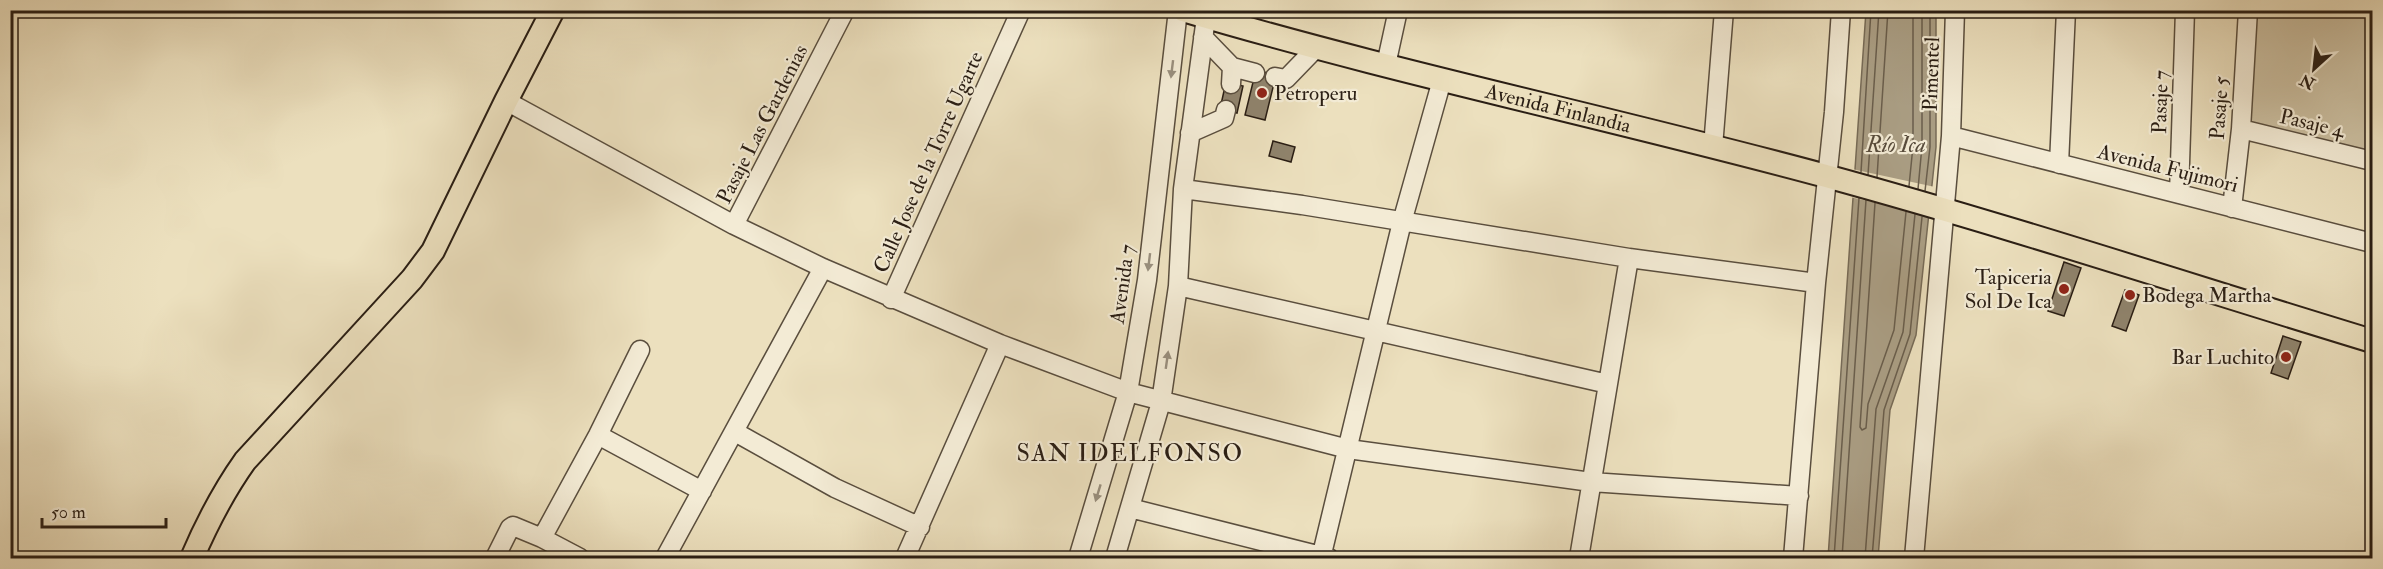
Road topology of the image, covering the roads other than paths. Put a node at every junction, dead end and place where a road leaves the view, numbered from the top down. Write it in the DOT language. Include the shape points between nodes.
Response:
graph roads {
  1 [pos="553,10"];
  2 [pos="845,10"];
  3 [pos="1020,10"];
  4 [pos="1178,10"];
  5 [pos="1183,10"];
  6 [pos="1398,10"];
  7 [pos="1724,10"];
  8 [pos="1841,10"];
  9 [pos="1955,10"];
  10 [pos="2066,10"];
  11 [pos="2185,10"];
  12 [pos="2248,10"];
  13 [pos="1205,22"];
  14 [pos="1317,47"];
  15 [pos="1386,65"];
  16 [pos="1256,73"];
  17 [pos="1275,77"];
  18 [pos="1442,80"];
  19 [pos="506,101"];
  20 [pos="1226,110"];
  21 [pos="2241,129"];
  22 [pos="1190,132"];
  23 [pos="1952,136"];
  24 [pos="1713,147"];
  25 [pos="2373,161"];
  26 [pos="2058,164"];
  27 [pos="1836,179"];
  28 [pos="1183,189"];
  29 [pos="2179,194"];
  30 [pos="2232,208"];
  31 [pos="1939,209"];
  32 [pos="1402,221"];
  33 [pos="734,225"];
  34 [pos="2373,243"];
  35 [pos="1629,258"];
  36 [pos="823,268"];
  37 [pos="1816,283"];
  38 [pos="1178,286"];
  39 [pos="891,299"];
  40 [pos="1376,331"];
  41 [pos="2373,341"];
  42 [pos="1000,344"];
  43 [pos="640,350"];
  44 [pos="1608,384"];
  45 [pos="1128,393"];
  46 [pos="1161,402"];
  47 [pos="735,432"];
  48 [pos="598,435"];
  49 [pos="1348,449"];
  50 [pos="1591,482"];
  51 [pos="702,491"];
  52 [pos="1799,496"];
  53 [pos="1130,508"];
  54 [pos="920,527"];
  55 [pos="542,538"];
  56 [pos="192,558"];
  57 [pos="495,558"];
  58 [pos="580,558"];
  59 [pos="665,558"];
  60 [pos="905,558"];
  61 [pos="1078,558"];
  62 [pos="1115,558"];
  63 [pos="1324,558"];
  64 [pos="1579,558"];
  65 [pos="1793,558"];
  66 [pos="1914,558"];
  1 -- 19 [label="main road"];
  2 -- 33 [label="street, Pasaje Las Gardenias"];
  3 -- 39 [label="street, Calle Jose de la Torre Ugarte"];
  4 -- 45 [label="street, Avenida 7, one-way" via="1147,280"];
  5 -- 13 [label="main road, Avenida Finlandia"];
  6 -- 15 [label="street"];
  7 -- 24 [label="street"];
  8 -- 27 [label="street"];
  9 -- 23 [label="street, Pimentel"];
  10 -- 26 [label="street"];
  11 -- 29 [label="street, Pasaje 7"];
  12 -- 21 [label="street, Pasaje 5"];
  13 -- 14 [label="main road, Avenida Finlandia"];
  13 -- 16 [label="street" via="1232,75"];
  13 -- 22 [label="street"];
  14 -- 15 [label="main road, Avenida Finlandia"];
  14 -- 17 [label="street" via="1286,79"];
  15 -- 18 [label="main road, Avenida Finlandia"];
  18 -- 24 [label="main road, Avenida Finlandia"];
  18 -- 32 [label="street"];
  19 -- 33 [label="street"];
  19 -- 56 [label="main road" via="433,251 412,279 245,461 210,516"];
  20 -- 22 [label="street" via="1224,118"];
  21 -- 25 [label="street, Pasaje 4"];
  21 -- 30 [label="street, Pasaje 5"];
  22 -- 28 [label="street"];
  23 -- 26 [label="street, Avenida Fujimori"];
  23 -- 31 [label="street, Pimentel"];
  24 -- 27 [label="main road, Avenida Finlandia"];
  26 -- 29 [label="street, Avenida Fujimori"];
  27 -- 31 [label="main road, Avenida Finlandia"];
  27 -- 37 [label="street"];
  28 -- 32 [label="street"];
  28 -- 38 [label="street"];
  29 -- 30 [label="street, Avenida Fujimori"];
  30 -- 34 [label="street, Avenida Fujimori"];
  31 -- 41 [label="main road, Avenida Finlandia"];
  31 -- 66 [label="street, Pimentel"];
  32 -- 35 [label="street"];
  32 -- 40 [label="street"];
  33 -- 36 [label="street"];
  35 -- 37 [label="street"];
  35 -- 44 [label="street"];
  36 -- 39 [label="street"];
  36 -- 47 [label="street"];
  37 -- 52 [label="street"];
  38 -- 40 [label="street"];
  46 -- 38 [label="street, one-way"];
  39 -- 42 [label="street"];
  40 -- 44 [label="street"];
  40 -- 49 [label="street"];
  42 -- 45 [label="street"];
  42 -- 54 [label="street"];
  43 -- 48 [label="street"];
  44 -- 50 [label="street"];
  45 -- 46 [label="street"];
  45 -- 61 [label="street, Avenida 7, one-way"];
  46 -- 49 [label="street"];
  46 -- 53 [label="street"];
  47 -- 51 [label="street"];
  47 -- 54 [label="street" via="836,488"];
  48 -- 51 [label="street"];
  48 -- 55 [label="street"];
  49 -- 50 [label="street"];
  49 -- 63 [label="street"];
  50 -- 52 [label="street"];
  50 -- 64 [label="street"];
  51 -- 59 [label="street"];
  52 -- 65 [label="street"];
  53 -- 62 [label="street"];
  53 -- 63 [label="street"];
  54 -- 60 [label="street"];
  55 -- 57 [label="street" via="513,526"];
  55 -- 58 [label="street"];
}
